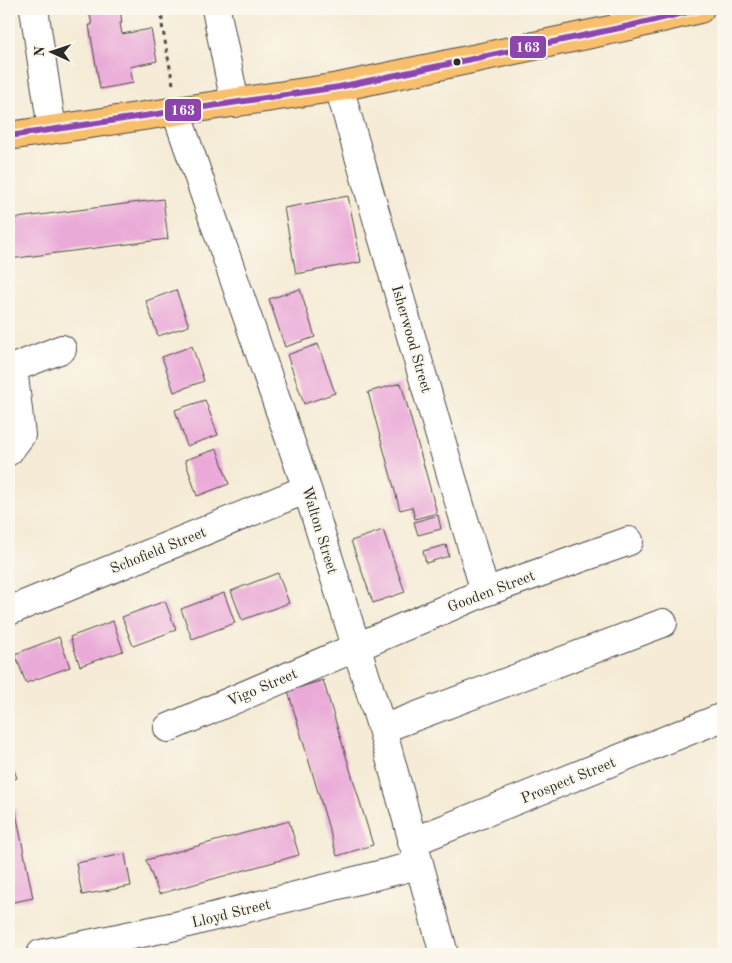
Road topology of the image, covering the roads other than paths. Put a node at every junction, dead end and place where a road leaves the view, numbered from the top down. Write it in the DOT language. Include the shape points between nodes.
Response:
graph roads {
  1 [pos="34,9"];
  2 [pos="216,9"];
  3 [pos="700,9"];
  4 [pos="626,18"];
  5 [pos="339,87"];
  6 [pos="235,103"];
  7 [pos="176,112"];
  8 [pos="52,129"];
  9 [pos="9,136"];
  10 [pos="62,349"];
  11 [pos="9,451"];
  12 [pos="308,489"];
  13 [pos="628,541"];
  14 [pos="485,592"];
  15 [pos="9,610"];
  16 [pos="663,623"];
  17 [pos="355,647"];
  18 [pos="723,718"];
  19 [pos="168,728"];
  20 [pos="382,729"];
  21 [pos="415,853"];
  22 [pos="41,954"];
  23 [pos="444,954"];
  1 -- 8 [label="street"];
  2 -- 6 [label="street"];
  3 -- 4 [label="main road"];
  4 -- 5 [label="main road"];
  5 -- 6 [label="main road"];
  5 -- 14 [label="street, Isherwood Street"];
  6 -- 7 [label="main road"];
  7 -- 8 [label="main road"];
  7 -- 12 [label="street, Walton Street"];
  8 -- 9 [label="main road"];
  10 -- 11 [label="street" via="13,368 21,436"];
  12 -- 15 [label="street, Schofield Street"];
  12 -- 17 [label="street, Walton Street"];
  13 -- 14 [label="street, Gooden Street"];
  14 -- 17 [label="street, Gooden Street"];
  16 -- 20 [label="street"];
  17 -- 19 [label="street, Vigo Street"];
  17 -- 20 [label="street, Walton Street"];
  18 -- 21 [label="street, Prospect Street"];
  20 -- 21 [label="street, Walton Street"];
  21 -- 22 [label="street, Lloyd Street" via="180,925"];
  21 -- 23 [label="street, Walton Street"];
}
